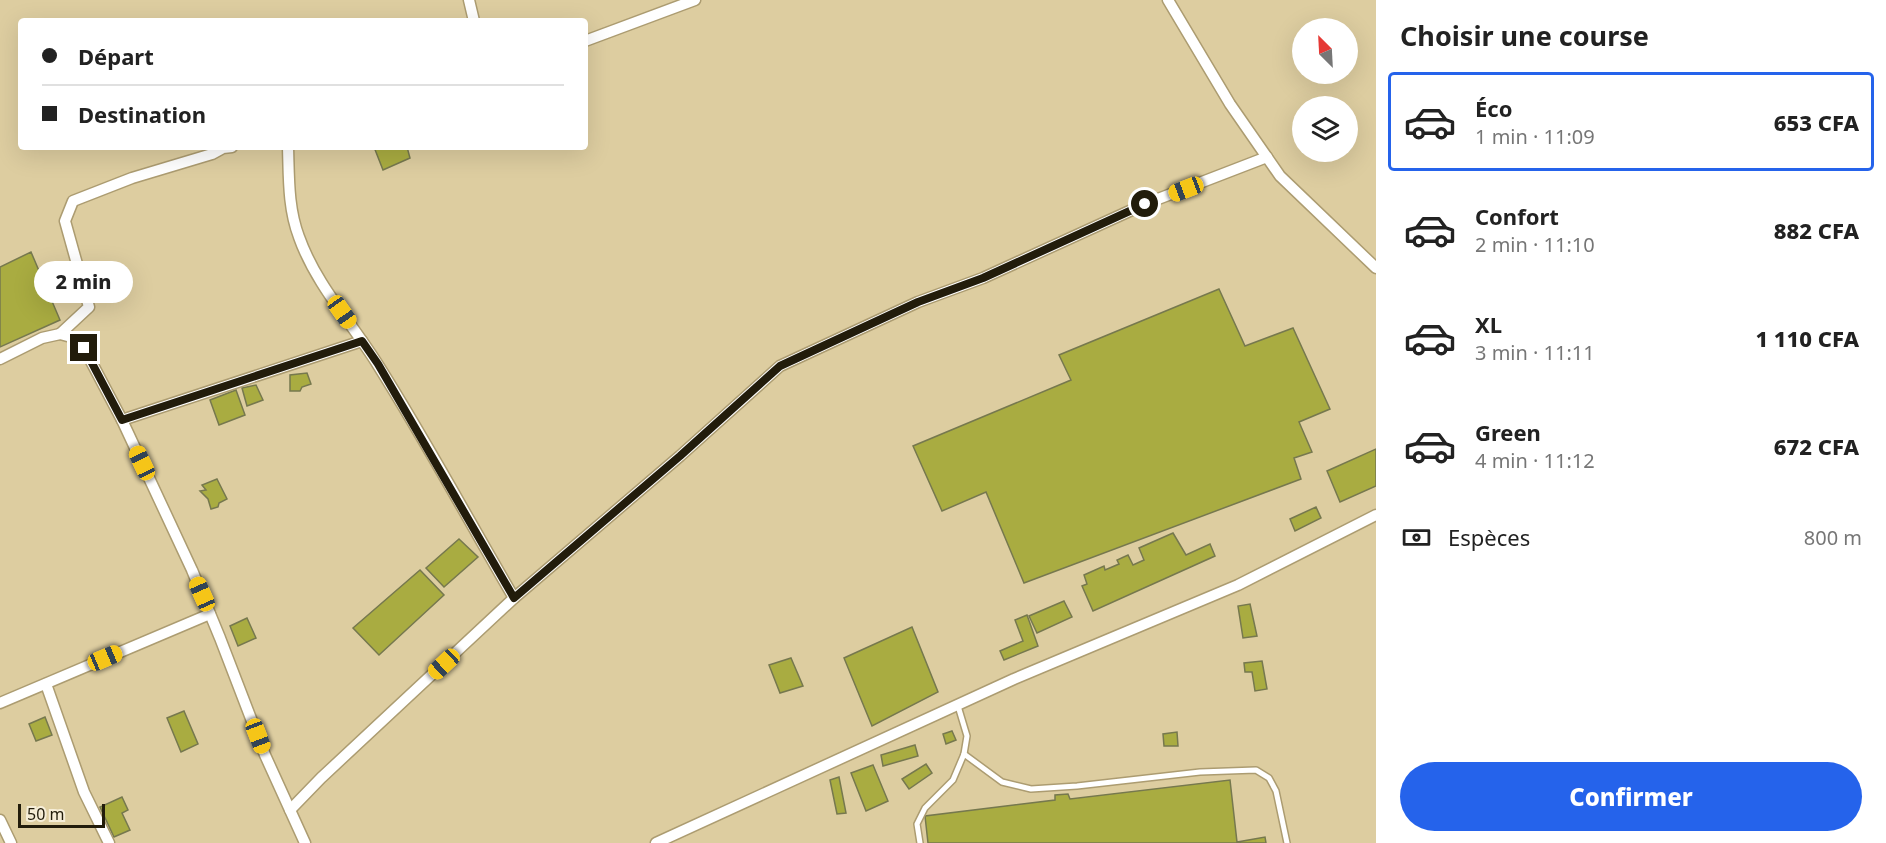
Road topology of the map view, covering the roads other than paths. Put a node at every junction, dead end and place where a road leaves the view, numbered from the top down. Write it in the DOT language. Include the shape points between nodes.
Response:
graph roads {
  1 [pos="469,0"];
  2 [pos="695,0"];
  3 [pos="1168,0"];
  4 [pos="473,18"];
  5 [pos="588,40"];
  6 [pos="219,150"];
  7 [pos="288,150"];
  8 [pos="1267,157"];
  9 [pos="1376,268"];
  10 [pos="60,334"];
  11 [pos="362,341"];
  12 [pos="0,359"];
  13 [pos="122,420"];
  14 [pos="1376,515"];
  15 [pos="514,598"];
  16 [pos="210,614"];
  17 [pos="46,684"];
  18 [pos="0,703"];
  19 [pos="958,706"];
  20 [pos="964,754"];
  21 [pos="291,810"];
  22 [pos="0,820"];
  23 [pos="11,843"];
  24 [pos="109,843"];
  25 [pos="305,843"];
  26 [pos="656,843"];
  27 [pos="920,843"];
  28 [pos="1287,843"];
  1 -- 4 [label="street"];
  2 -- 5 [label="street"];
  3 -- 8 [label="street" via="1230,104"];
  6 -- 10 [label="street" via="73,201 65,221 89,307"];
  7 -- 11 [label="street" via="291,210 298,237"];
  8 -- 9 [label="street" via="1280,176"];
  8 -- 15 [label="street" via="1145,204 780,366"];
  10 -- 12 [label="street" via="42,338"];
  10 -- 13 [label="street" via="75,338 84,348"];
  11 -- 13 [label="street"];
  11 -- 15 [label="street"];
  13 -- 16 [label="street"];
  14 -- 19 [label="street" via="1238,585"];
  15 -- 21 [label="street"];
  16 -- 17 [label="street"];
  16 -- 21 [label="street" via="265,755"];
  17 -- 18 [label="street"];
  17 -- 24 [label="street" via="84,792"];
  19 -- 20 [label="lane" via="967,736"];
  19 -- 26 [label="street"];
  20 -- 27 [label="lane" via="953,780 926,808 917,824"];
  20 -- 28 [label="lane" via="1002,782 1031,789 1256,770 1269,778 1276,791"];
  21 -- 25 [label="street"];
  22 -- 23 [label="street"];
}
